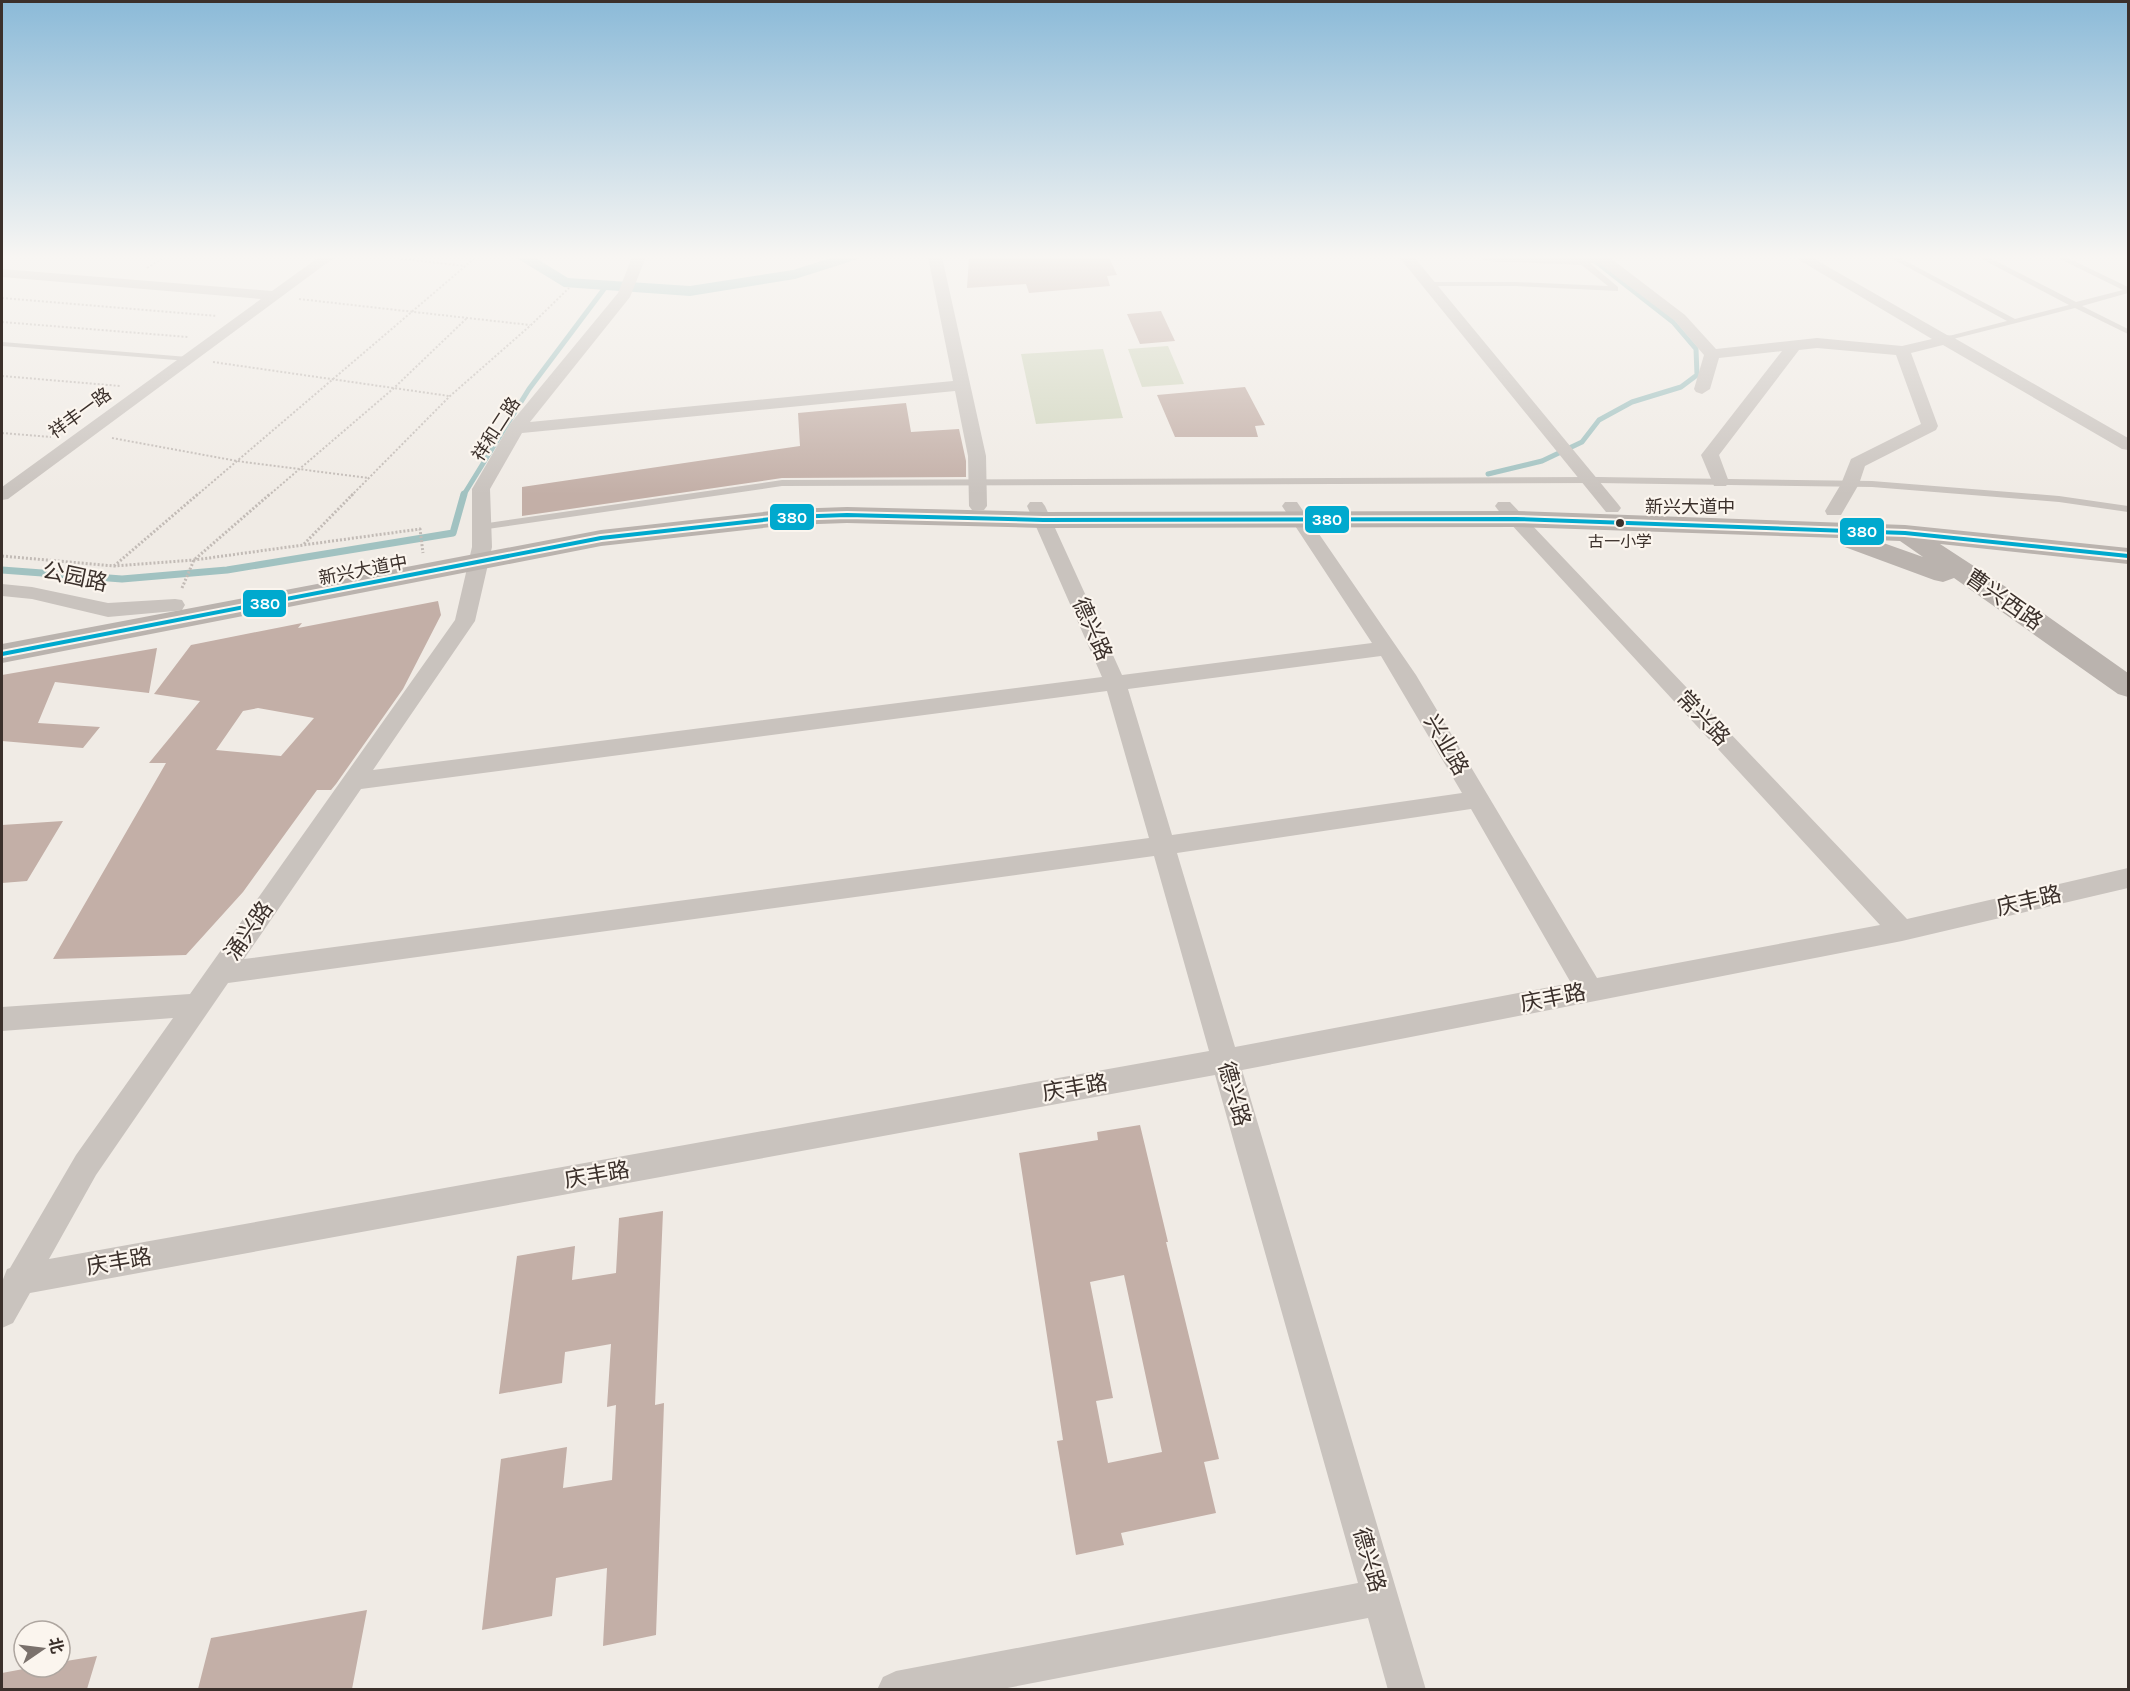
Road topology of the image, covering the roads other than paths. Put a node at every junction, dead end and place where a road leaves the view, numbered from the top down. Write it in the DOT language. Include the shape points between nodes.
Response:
graph roads {
  1 [pos="220,336"];
  2 [pos="591,336"];
  3 [pos="952,336"];
  4 [pos="1471,336"];
  5 [pos="1696,336"];
  6 [pos="1942,336"];
  7 [pos="1959,336"];
  8 [pos="1948,339"];
  9 [pos="2,344"];
  10 [pos="1794,346"];
  11 [pos="1902,351"];
  12 [pos="1712,354"];
  13 [pos="188,359"];
  14 [pos="962,385"];
  15 [pos="1702,389"];
  16 [pos="516,428"];
  17 [pos="2128,445"];
  18 [pos="1589,480"];
  19 [pos="1720,482"];
  20 [pos="1850,484"];
  21 [pos="978,494"];
  22 [pos="2,495"];
  23 [pos="1612,508"];
  24 [pos="2128,510"];
  25 [pos="1510,512"];
  26 [pos="1040,513"];
  27 [pos="1296,513"];
  28 [pos="1879,516"];
  29 [pos="1827,521"];
  30 [pos="1905,533"];
  31 [pos="2128,540"];
  32 [pos="480,545"];
  33 [pos="2014,545"];
  34 [pos="2128,556"];
  35 [pos="2,590"];
  36 [pos="1999,595"];
  37 [pos="175,605"];
  38 [pos="2,640"];
  39 [pos="1386,648"];
  40 [pos="2,654"];
  41 [pos="1116,684"];
  42 [pos="2128,687"];
  43 [pos="354,781"];
  44 [pos="1478,799"];
  45 [pos="1162,846"];
  46 [pos="2128,878"];
  47 [pos="1902,931"];
  48 [pos="220,973"];
  49 [pos="1590,991"];
  50 [pos="198,1005"];
  51 [pos="2,1019"];
  52 [pos="1224,1061"];
  53 [pos="18,1280"];
  54 [pos="2,1312"];
  55 [pos="1380,1598"];
  56 [pos="896,1689"];
  57 [pos="1407,1689"];
  1 -- 13 [label="street, 祥丰一路"];
  2 -- 16 [label="street, 祥和二路"];
  3 -- 14 [label="street"];
  4 -- 18 [label="street"];
  5 -- 12 [label="street"];
  6 -- 8 [label="street"];
  7 -- 8 [label="lane"];
  8 -- 11 [label="street"];
  8 -- 17 [label="street"];
  9 -- 13 [label="lane"];
  10 -- 11 [label="street" via="1817,343"];
  10 -- 12 [label="street"];
  10 -- 19 [label="street" via="1710,455"];
  11 -- 20 [label="street" via="1930,426 1857,463"];
  12 -- 15 [label="street"];
  13 -- 22 [label="street, 祥丰一路"];
  14 -- 16 [label="street"];
  14 -- 21 [label="street" via="977,456"];
  16 -- 32 [label="street, 祥和二路" via="481,489"];
  18 -- 19 [label="lane"];
  18 -- 21 [label="lane"];
  18 -- 23 [label="street"];
  19 -- 20 [label="lane"];
  20 -- 24 [label="lane" via="2059,499"];
  20 -- 29 [label="street"];
  21 -- 26 [label="main road, 新兴大道中"];
  21 -- 32 [label="main road, 新兴大道中" via="765,506"];
  23 -- 25 [label="main road, 新兴大道中"];
  23 -- 29 [label="main road, 新兴大道中" via="1773,507"];
  25 -- 27 [label="main road, 新兴大道中"];
  25 -- 29 [label="main road, 新兴大道中"];
  25 -- 47 [label="street, 常兴路"];
  26 -- 27 [label="main road, 新兴大道中"];
  26 -- 32 [label="main road, 新兴大道中" via="790,517 601,538"];
  26 -- 41 [label="street, 德兴路"];
  27 -- 39 [label="street, 兴业路"];
  28 -- 29 [label="main road, 新兴大道中"];
  28 -- 30 [label="main road, 曹兴西路"];
  28 -- 31 [label="main road, 新兴大道中"];
  29 -- 30 [label="main road, 新兴大道中"];
  29 -- 36 [label="main road"];
  30 -- 33 [label="main road, 新兴大道中"];
  30 -- 36 [label="main road, 曹兴西路"];
  32 -- 37 [label="main road, 新兴大道中"];
  32 -- 40 [label="main road, 新兴大道中"];
  32 -- 43 [label="street, 涌兴路" via="465,621"];
  33 -- 34 [label="main road, 新兴大道中"];
  33 -- 36 [label="main road" via="1995,570"];
  35 -- 37 [label="street, 公园路" via="108,610"];
  36 -- 42 [label="main road, 曹兴西路"];
  37 -- 38 [label="main road, 新兴大道中"];
  39 -- 41 [label="street"];
  39 -- 44 [label="street, 兴业路"];
  41 -- 43 [label="street"];
  41 -- 45 [label="street, 德兴路"];
  43 -- 48 [label="street, 涌兴路"];
  44 -- 45 [label="street"];
  44 -- 49 [label="street, 兴业路"];
  45 -- 48 [label="street"];
  45 -- 52 [label="street, 德兴路"];
  46 -- 47 [label="street, 庆丰路"];
  47 -- 49 [label="street, 庆丰路"];
  48 -- 50 [label="street, 涌兴路"];
  49 -- 52 [label="street, 庆丰路"];
  50 -- 51 [label="street"];
  50 -- 53 [label="street, 涌兴路" via="86,1165"];
  52 -- 53 [label="street, 庆丰路"];
  52 -- 55 [label="street, 德兴路"];
  53 -- 54 [label="street, 涌兴路"];
  55 -- 56 [label="street"];
  55 -- 57 [label="street, 德兴路"];
}
